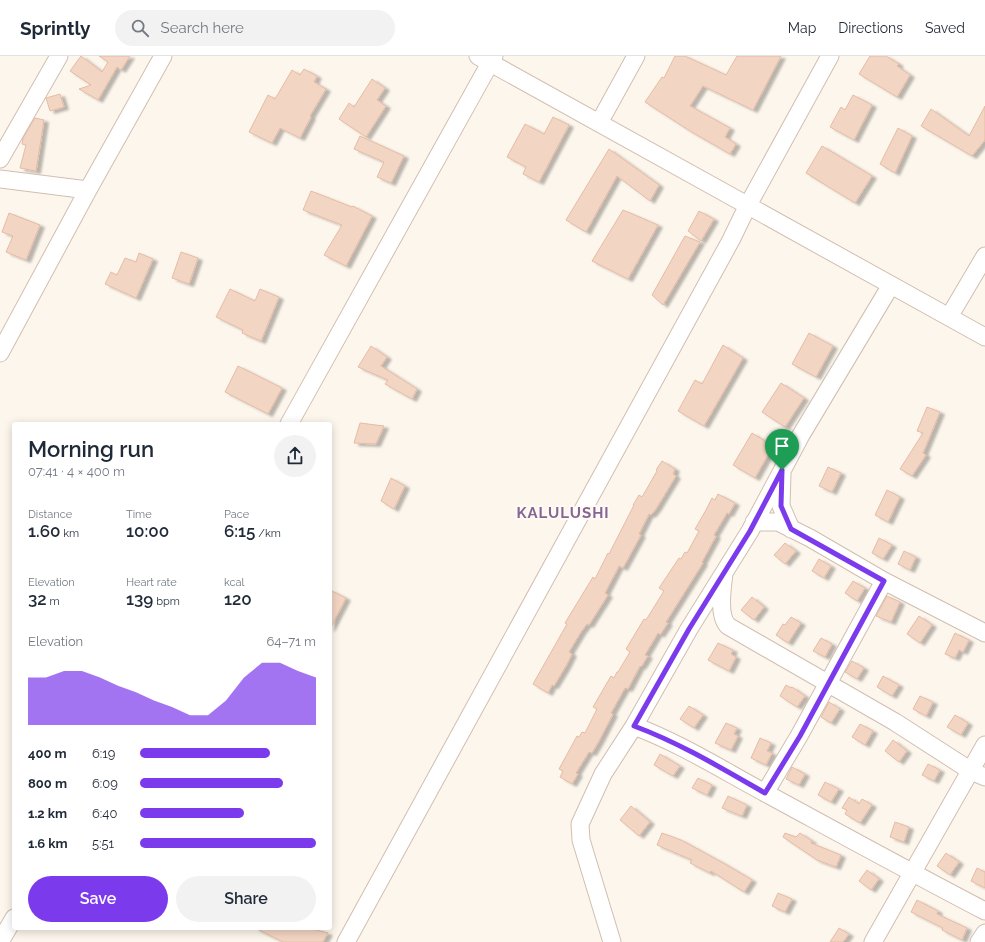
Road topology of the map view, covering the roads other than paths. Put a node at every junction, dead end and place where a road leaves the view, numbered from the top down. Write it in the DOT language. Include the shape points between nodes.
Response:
graph roads {
  1 [pos="59,56"];
  2 [pos="163,56"];
  3 [pos="636,56"];
  4 [pos="830,56"];
  5 [pos="488,58"];
  6 [pos="599,123"];
  7 [pos="0,159"];
  8 [pos="0,179"];
  9 [pos="88,190"];
  10 [pos="748,205"];
  11 [pos="985,256"];
  12 [pos="890,284"];
  13 [pos="949,317"];
  14 [pos="985,337"];
  15 [pos="0,353"];
  16 [pos="290,422"];
  17 [pos="782,470"];
  18 [pos="754,522"];
  19 [pos="791,529"];
  20 [pos="724,572"];
  21 [pos="884,581"];
  22 [pos="985,633"];
  23 [pos="827,684"];
  24 [pos="634,726"];
  25 [pos="985,745"];
  26 [pos="978,774"];
  27 [pos="765,793"];
  28 [pos="913,874"];
  29 [pos="985,911"];
  30 [pos="12,921"];
  31 [pos="985,933"];
  32 [pos="0,942"];
  33 [pos="346,942"];
  34 [pos="612,942"];
  35 [pos="873,942"];
  36 [pos="979,942"];
  1 -- 7 [label="street"];
  2 -- 9 [label="street"];
  3 -- 6 [label="street"];
  4 -- 10 [label="street"];
  5 -- 6 [label="street"];
  5 -- 16 [label="street"];
  6 -- 10 [label="street"];
  8 -- 9 [label="street"];
  9 -- 15 [label="street"];
  10 -- 12 [label="street"];
  10 -- 33 [label="street"];
  11 -- 13 [label="street"];
  12 -- 13 [label="street"];
  12 -- 17 [label="street"];
  13 -- 14 [label="street"];
  17 -- 18 [label="street"];
  17 -- 19 [label="street" via="781,506"];
  18 -- 19 [label="street" via="778,522"];
  18 -- 20 [label="street"];
  19 -- 21 [label="street"];
  20 -- 23 [label="street" via="722,617 725,623"];
  20 -- 24 [label="street"];
  21 -- 22 [label="street"];
  21 -- 23 [label="street"];
  23 -- 26 [label="street" via="895,722"];
  23 -- 27 [label="street" via="800,736"];
  24 -- 27 [label="street" via="703,758"];
  24 -- 34 [label="street" via="603,774 580,824 581,840"];
  25 -- 26 [label="street"];
  26 -- 28 [label="street"];
  27 -- 28 [label="street"];
  28 -- 29 [label="street"];
  28 -- 35 [label="street"];
  30 -- 32 [label="street"];
  31 -- 36 [label="street"];
}
